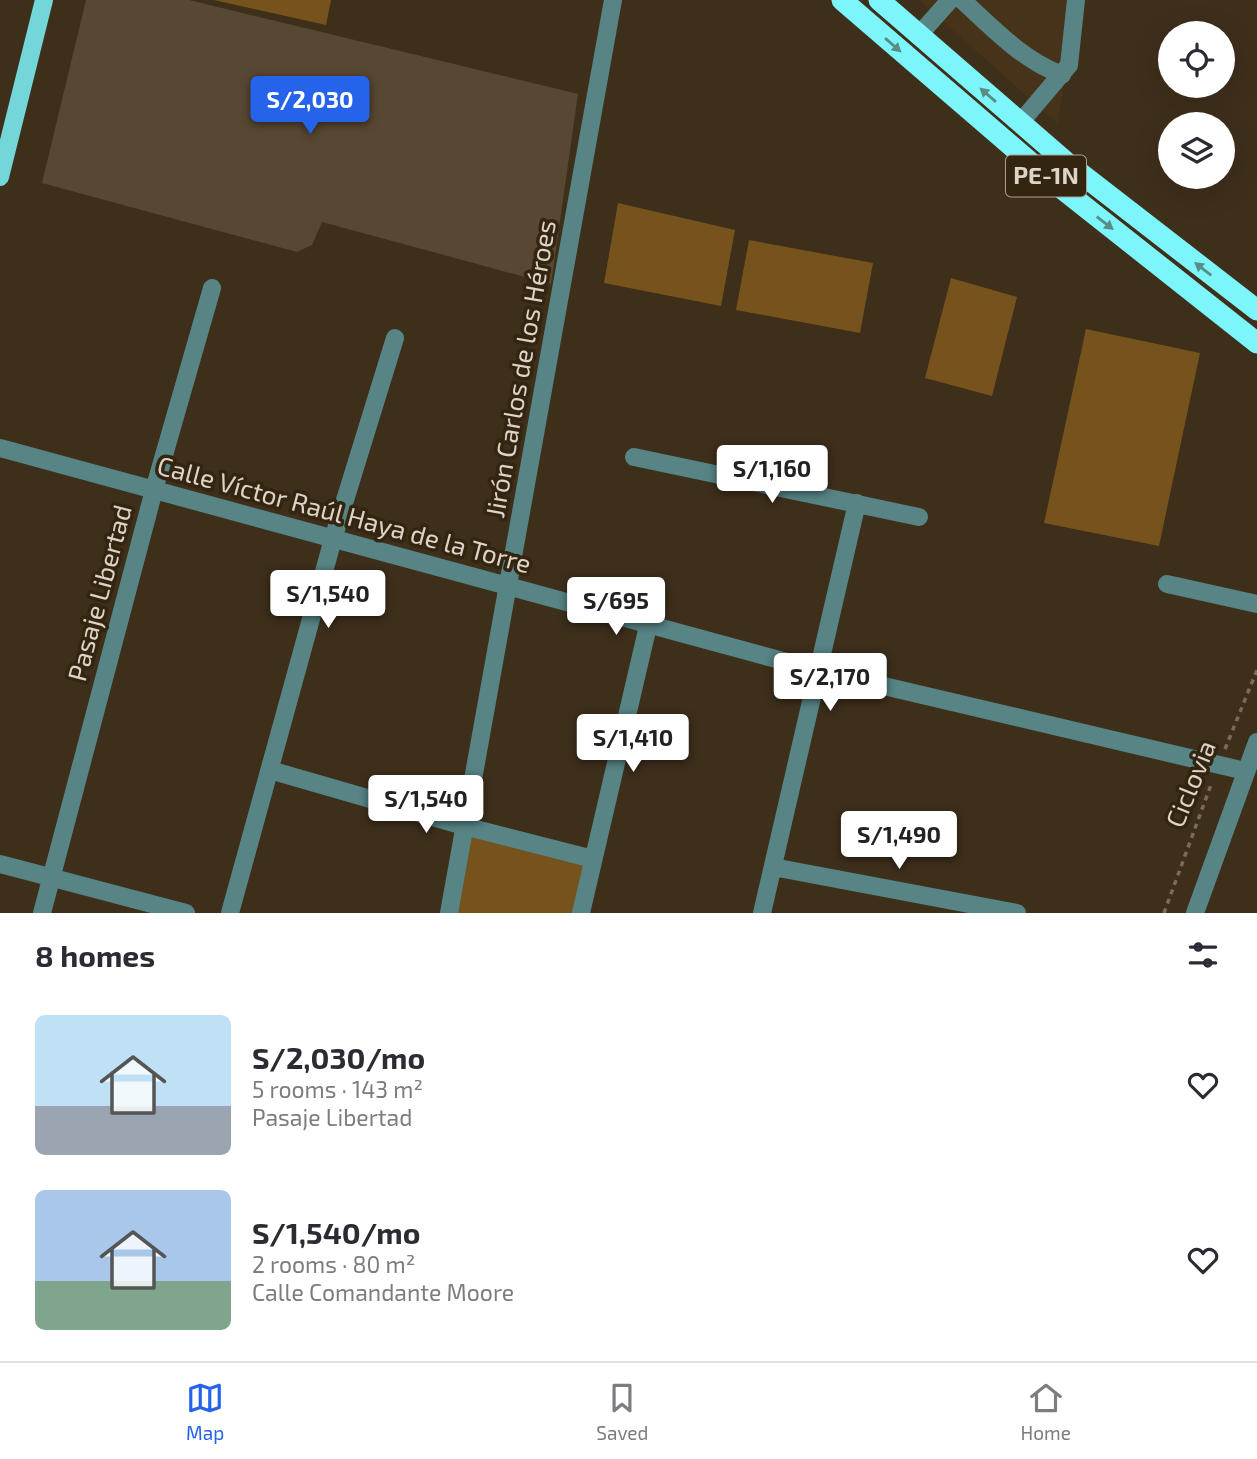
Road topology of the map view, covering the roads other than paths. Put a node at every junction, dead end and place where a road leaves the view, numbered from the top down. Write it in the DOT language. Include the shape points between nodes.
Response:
graph roads {
  1 [pos="44,0"];
  2 [pos="613,0"];
  3 [pos="842,0"];
  4 [pos="879,0"];
  5 [pos="950,0"];
  6 [pos="962,0"];
  7 [pos="1076,0"];
  8 [pos="918,36"];
  9 [pos="1062,75"];
  10 [pos="1020,123"];
  11 [pos="0,177"];
  12 [pos="212,288"];
  13 [pos="1257,310"];
  14 [pos="395,338"];
  15 [pos="1257,343"];
  16 [pos="0,448"];
  17 [pos="634,457"];
  18 [pos="154,490"];
  19 [pos="857,503"];
  20 [pos="919,517"];
  21 [pos="333,539"];
  22 [pos="1167,584"];
  23 [pos="509,587"];
  24 [pos="1257,604"];
  25 [pos="648,626"];
  26 [pos="820,671"];
  27 [pos="1257,742"];
  28 [pos="270,770"];
  29 [pos="1245,772"];
  30 [pos="464,826"];
  31 [pos="593,859"];
  32 [pos="0,864"];
  33 [pos="773,867"];
  34 [pos="51,877"];
  35 [pos="42,913"];
  36 [pos="186,913"];
  37 [pos="230,913"];
  38 [pos="449,913"];
  39 [pos="580,913"];
  40 [pos="762,913"];
  41 [pos="1017,913"];
  42 [pos="1195,913"];
  1 -- 11 [label="main road"];
  2 -- 23 [label="street, Jirón Carlos de los Héroes"];
  3 -- 15 [label="highway, PE-1N, one-way" via="1051,180"];
  4 -- 8 [label="highway, PE-1N"];
  5 -- 8 [label="street"];
  6 -- 9 [label="street" via="1019,53"];
  7 -- 9 [label="street" via="1070,60"];
  10 -- 8 [label="highway, PE-1N, one-way"];
  9 -- 10 [label="street"];
  13 -- 10 [label="highway, PE-1N, one-way"];
  12 -- 18 [label="street, Pasaje Libertad"];
  14 -- 21 [label="street"];
  16 -- 18 [label="street, Calle Víctor Raúl Haya de la Torre"];
  17 -- 19 [label="street"];
  18 -- 21 [label="street, Calle Víctor Raúl Haya de la Torre"];
  18 -- 34 [label="street, Pasaje Libertad"];
  19 -- 20 [label="street"];
  19 -- 26 [label="street"];
  21 -- 23 [label="street, Calle Víctor Raúl Haya de la Torre"];
  21 -- 28 [label="street"];
  22 -- 24 [label="street"];
  23 -- 25 [label="street, Calle Víctor Raúl Haya de la Torre"];
  23 -- 30 [label="street, Jirón Carlos de los Héroes"];
  25 -- 26 [label="street, Calle Víctor Raúl Haya de la Torre"];
  25 -- 31 [label="street"];
  26 -- 29 [label="street, Calle Víctor Raúl Haya de la Torre"];
  26 -- 33 [label="street"];
  27 -- 29 [label="street"];
  28 -- 30 [label="street"];
  28 -- 37 [label="street"];
  29 -- 42 [label="street"];
  30 -- 31 [label="street"];
  30 -- 38 [label="street, Jirón Carlos de los Héroes"];
  31 -- 39 [label="street"];
  32 -- 34 [label="street"];
  33 -- 40 [label="street"];
  33 -- 41 [label="street"];
  34 -- 35 [label="street, Pasaje Libertad"];
  34 -- 36 [label="street"];
}
